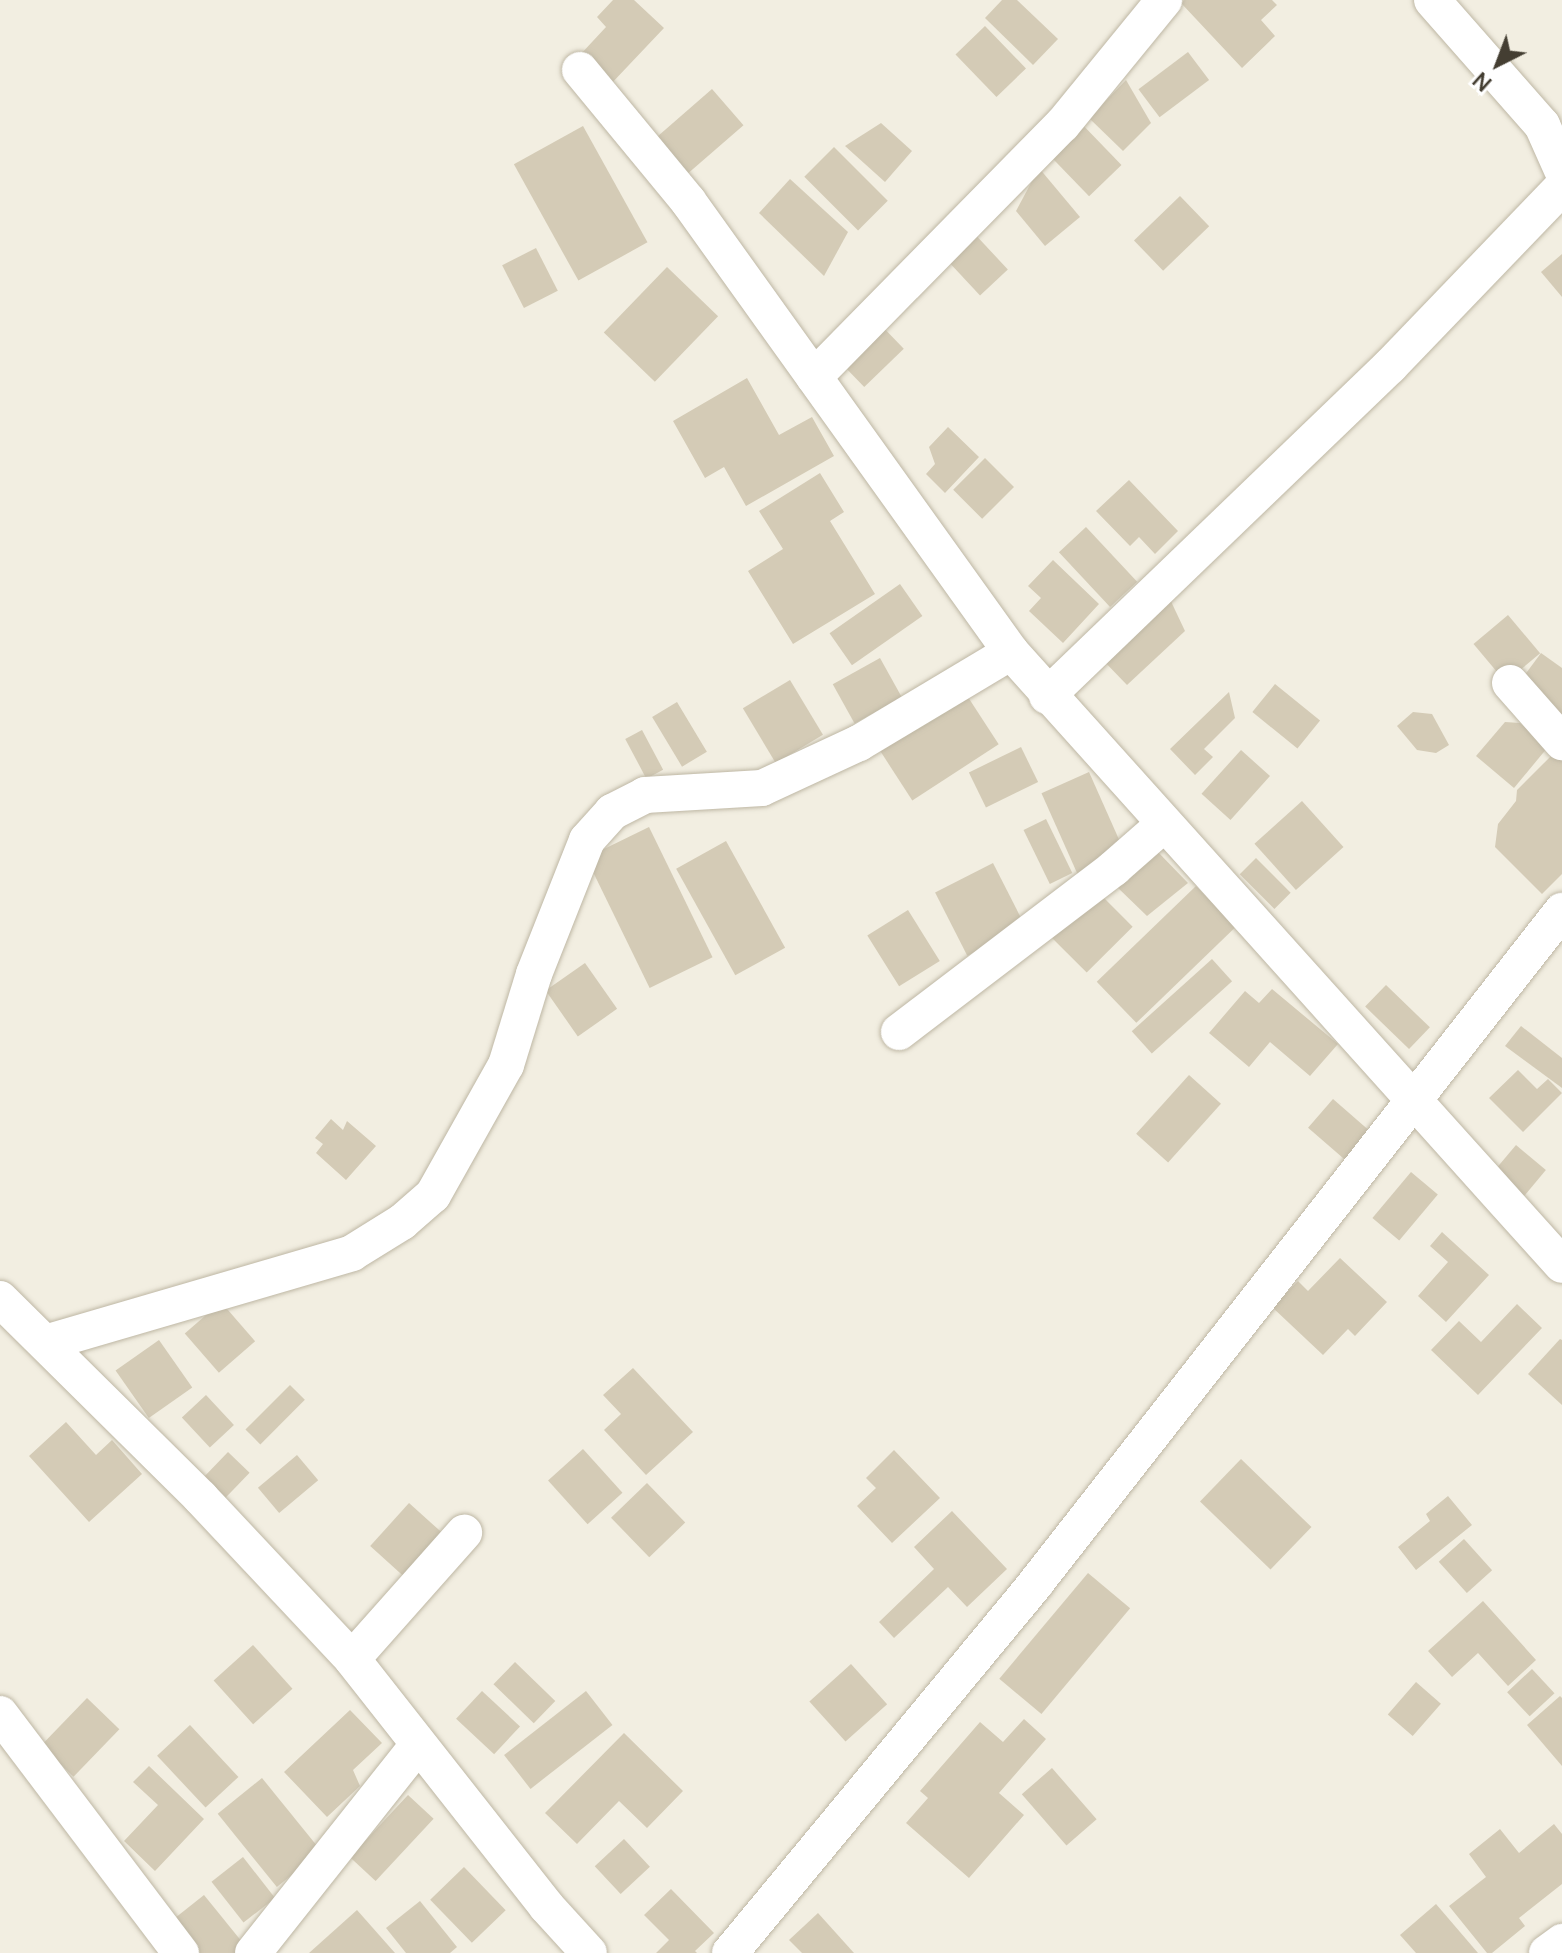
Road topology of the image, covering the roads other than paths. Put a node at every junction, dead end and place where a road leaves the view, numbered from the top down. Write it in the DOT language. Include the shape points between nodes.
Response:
graph roads {
  1 [pos="1164,0"];
  2 [pos="1432,0"];
  3 [pos="580,70"];
  4 [pos="1562,170"];
  5 [pos="1562,187"];
  6 [pos="814,377"];
  7 [pos="1011,652"];
  8 [pos="1510,683"];
  9 [pos="1047,696"];
  10 [pos="1562,742"];
  11 [pos="1164,824"];
  12 [pos="1562,911"];
  13 [pos="899,1032"];
  14 [pos="1414,1101"];
  15 [pos="1562,1265"];
  16 [pos="0,1299"];
  17 [pos="45,1343"];
  18 [pos="464,1533"];
  19 [pos="352,1659"];
  20 [pos="0,1714"];
  21 [pos="417,1746"];
  22 [pos="1562,1942"];
  23 [pos="181,1953"];
  24 [pos="253,1953"];
  25 [pos="589,1953"];
  26 [pos="730,1953"];
  27 [pos="1547,1953"];
  1 -- 6 [label="street" via="1063,124"];
  2 -- 4 [label="street" via="1542,125"];
  3 -- 6 [label="street" via="688,201"];
  5 -- 9 [label="street" via="1390,366"];
  6 -- 7 [label="street"];
  7 -- 9 [label="street"];
  7 -- 17 [label="street" via="859,743 762,788 645,795 612,812 587,840 534,974 506,1065 433,1195 402,1222 352,1253"];
  8 -- 10 [label="street"];
  9 -- 11 [label="street"];
  11 -- 13 [label="street"];
  11 -- 14 [label="street"];
  12 -- 14 [label="street"];
  14 -- 15 [label="street"];
  14 -- 26 [label="street" via="1035,1584"];
  16 -- 17 [label="street"];
  17 -- 19 [label="street"];
  18 -- 19 [label="street"];
  19 -- 21 [label="street"];
  20 -- 23 [label="street"];
  21 -- 24 [label="street"];
  21 -- 25 [label="street"];
  22 -- 27 [label="street"];
}
